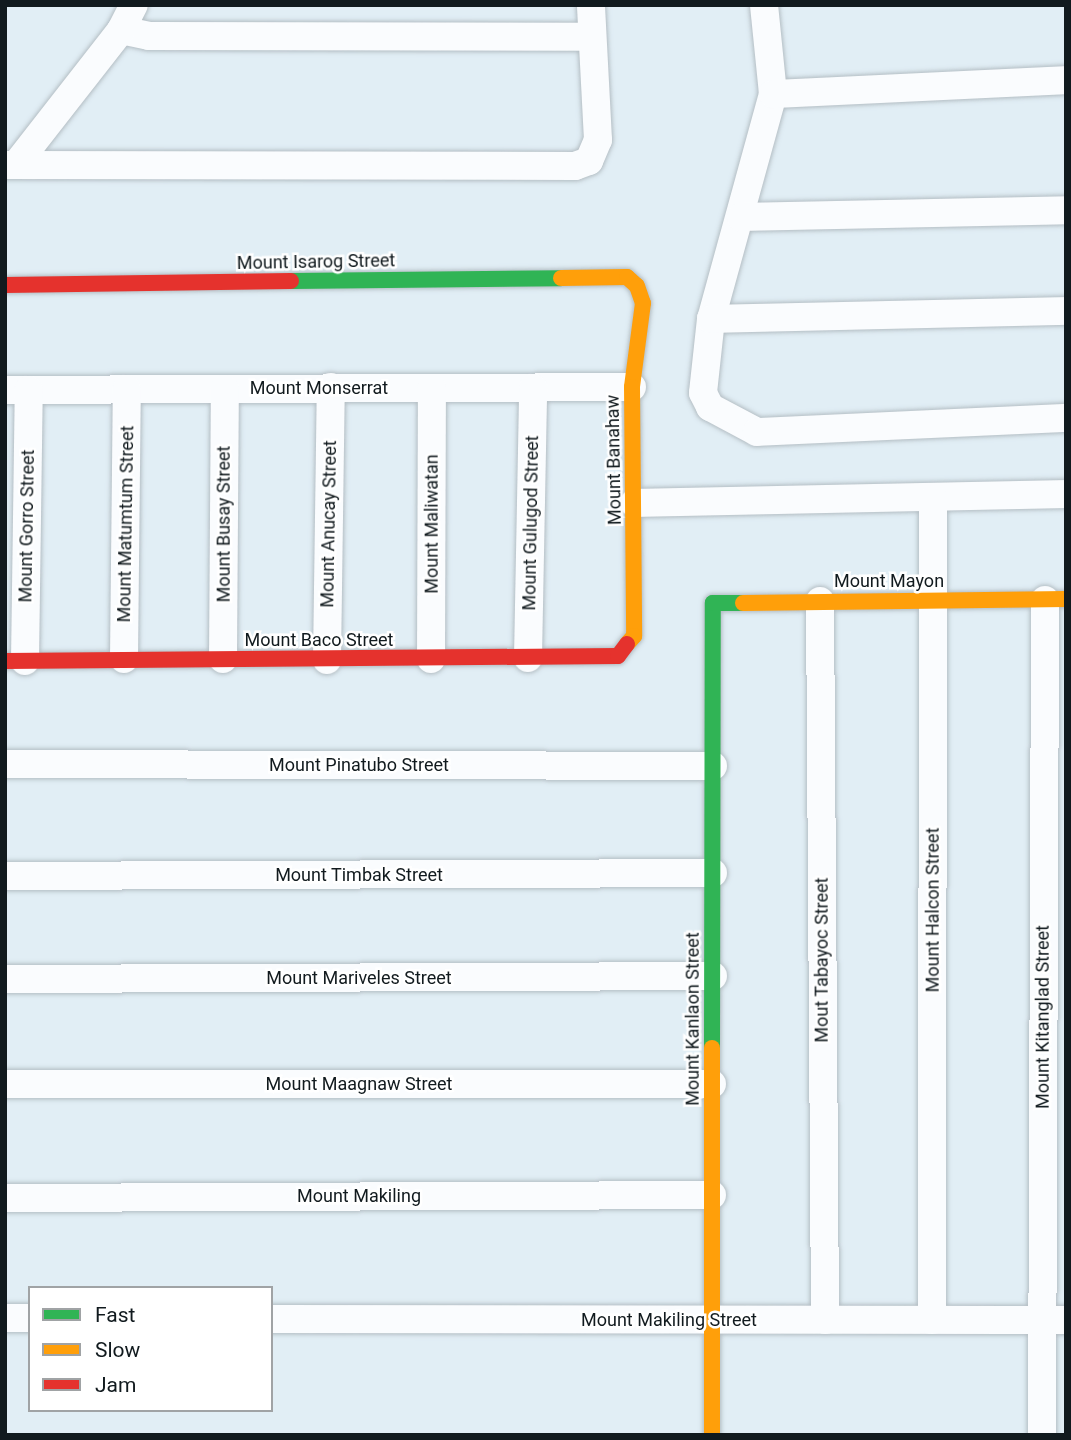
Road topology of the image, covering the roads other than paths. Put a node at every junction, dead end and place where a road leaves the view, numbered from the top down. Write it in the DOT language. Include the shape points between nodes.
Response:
graph roads {
  1 [pos="591,5"];
  2 [pos="764,5"];
  3 [pos="126,13"];
  4 [pos="592,37"];
  5 [pos="1066,80"];
  6 [pos="773,94"];
  7 [pos="12,164"];
  8 [pos="1066,210"];
  9 [pos="741,217"];
  10 [pos="626,276"];
  11 [pos="5,285"];
  12 [pos="1066,311"];
  13 [pos="711,319"];
  14 [pos="331,387"];
  15 [pos="632,387"];
  16 [pos="432,388"];
  17 [pos="534,388"];
  18 [pos="225,389"];
  19 [pos="17,390"];
  20 [pos="127,390"];
  21 [pos="1066,418"];
  22 [pos="1066,494"];
  23 [pos="933,499"];
  24 [pos="634,503"];
  25 [pos="933,600"];
  26 [pos="1055,600"];
  27 [pos="820,601"];
  28 [pos="713,603"];
  29 [pos="629,648"];
  30 [pos="528,657"];
  31 [pos="124,659"];
  32 [pos="223,659"];
  33 [pos="431,659"];
  34 [pos="327,660"];
  35 [pos="15,661"];
  36 [pos="5,764"];
  37 [pos="713,766"];
  38 [pos="713,873"];
  39 [pos="5,876"];
  40 [pos="713,976"];
  41 [pos="5,979"];
  42 [pos="5,1084"];
  43 [pos="712,1084"];
  44 [pos="712,1195"];
  45 [pos="5,1198"];
  46 [pos="5,1318"];
  47 [pos="28,1318"];
  48 [pos="273,1319"];
  49 [pos="712,1320"];
  50 [pos="825,1320"];
  51 [pos="932,1320"];
  52 [pos="1054,1320"];
  53 [pos="712,1435"];
  54 [pos="1042,1435"];
  1 -- 4 [label="street"];
  2 -- 6 [label="street"];
  3 -- 4 [label="street" via="149,36"];
  3 -- 7 [label="street"];
  4 -- 7 [label="street" via="598,140 589,161 575,166"];
  5 -- 6 [label="street"];
  6 -- 9 [label="street"];
  8 -- 9 [label="street"];
  9 -- 13 [label="street"];
  10 -- 11 [label="street, Mount Isarog Street"];
  10 -- 15 [label="street, Mount Banahaw" via="637,286 643,303"];
  12 -- 13 [label="street"];
  13 -- 21 [label="street" via="703,393 709,407 757,432"];
  14 -- 16 [label="street, Mount Monserrat"];
  14 -- 18 [label="street, Mount Monserrat"];
  14 -- 34 [label="street, Mount Anucay Street"];
  15 -- 17 [label="street, Mount Monserrat"];
  15 -- 24 [label="street, Mount Banahaw"];
  16 -- 17 [label="street, Mount Monserrat"];
  16 -- 33 [label="street, Mount Maliwatan"];
  17 -- 30 [label="street, Mount Gulugod Street"];
  18 -- 20 [label="street, Mount Monserrat"];
  18 -- 32 [label="street, Mount Busay Street"];
  19 -- 20 [label="street, Mount Monserrat"];
  19 -- 35 [label="street, Mount Gorro Street"];
  20 -- 31 [label="street, Mount Matumtum Street"];
  22 -- 23 [label="street"];
  23 -- 24 [label="street"];
  23 -- 25 [label="street, Mount Halcon Street"];
  24 -- 29 [label="street, Mount Banahaw" via="634,636"];
  25 -- 26 [label="street, Mount Mayon"];
  25 -- 27 [label="street, Mount Mayon"];
  25 -- 51 [label="street, Mount Halcon Street"];
  26 -- 52 [label="street, Mount Kitanglad Street"];
  27 -- 28 [label="street, Mount Mayon"];
  27 -- 50 [label="street, Mout Tabayoc Street"];
  28 -- 37 [label="street, Mount Kanlaon Street"];
  29 -- 30 [label="street, Mount Baco Street" via="618,656"];
  30 -- 33 [label="street, Mount Baco Street"];
  31 -- 32 [label="street, Mount Baco Street"];
  31 -- 35 [label="street, Mount Baco Street"];
  32 -- 34 [label="street, Mount Baco Street"];
  33 -- 34 [label="street, Mount Baco Street"];
  36 -- 37 [label="street, Mount Pinatubo Street"];
  37 -- 38 [label="street, Mount Kanlaon Street"];
  38 -- 39 [label="street, Mount Timbak Street"];
  38 -- 40 [label="street, Mount Kanlaon Street"];
  40 -- 41 [label="street, Mount Mariveles Street"];
  40 -- 43 [label="street, Mount Kanlaon Street"];
  42 -- 43 [label="street, Mount Maagnaw Street"];
  43 -- 44 [label="street, Mount Kanlaon Street"];
  44 -- 45 [label="street, Mount Makiling"];
  44 -- 49 [label="street, Mount Kanlaon Street"];
  46 -- 47 [label="street"];
  48 -- 49 [label="street, Mount Makiling Street"];
  49 -- 50 [label="street, Mount Makiling Street"];
  49 -- 53 [label="street, Mount Kanlaon Street"];
  50 -- 51 [label="street, Mount Makiling Street"];
  51 -- 52 [label="street, Mount Makiling Street"];
  52 -- 54 [label="street, Mount Kitanglad Street"];
}
